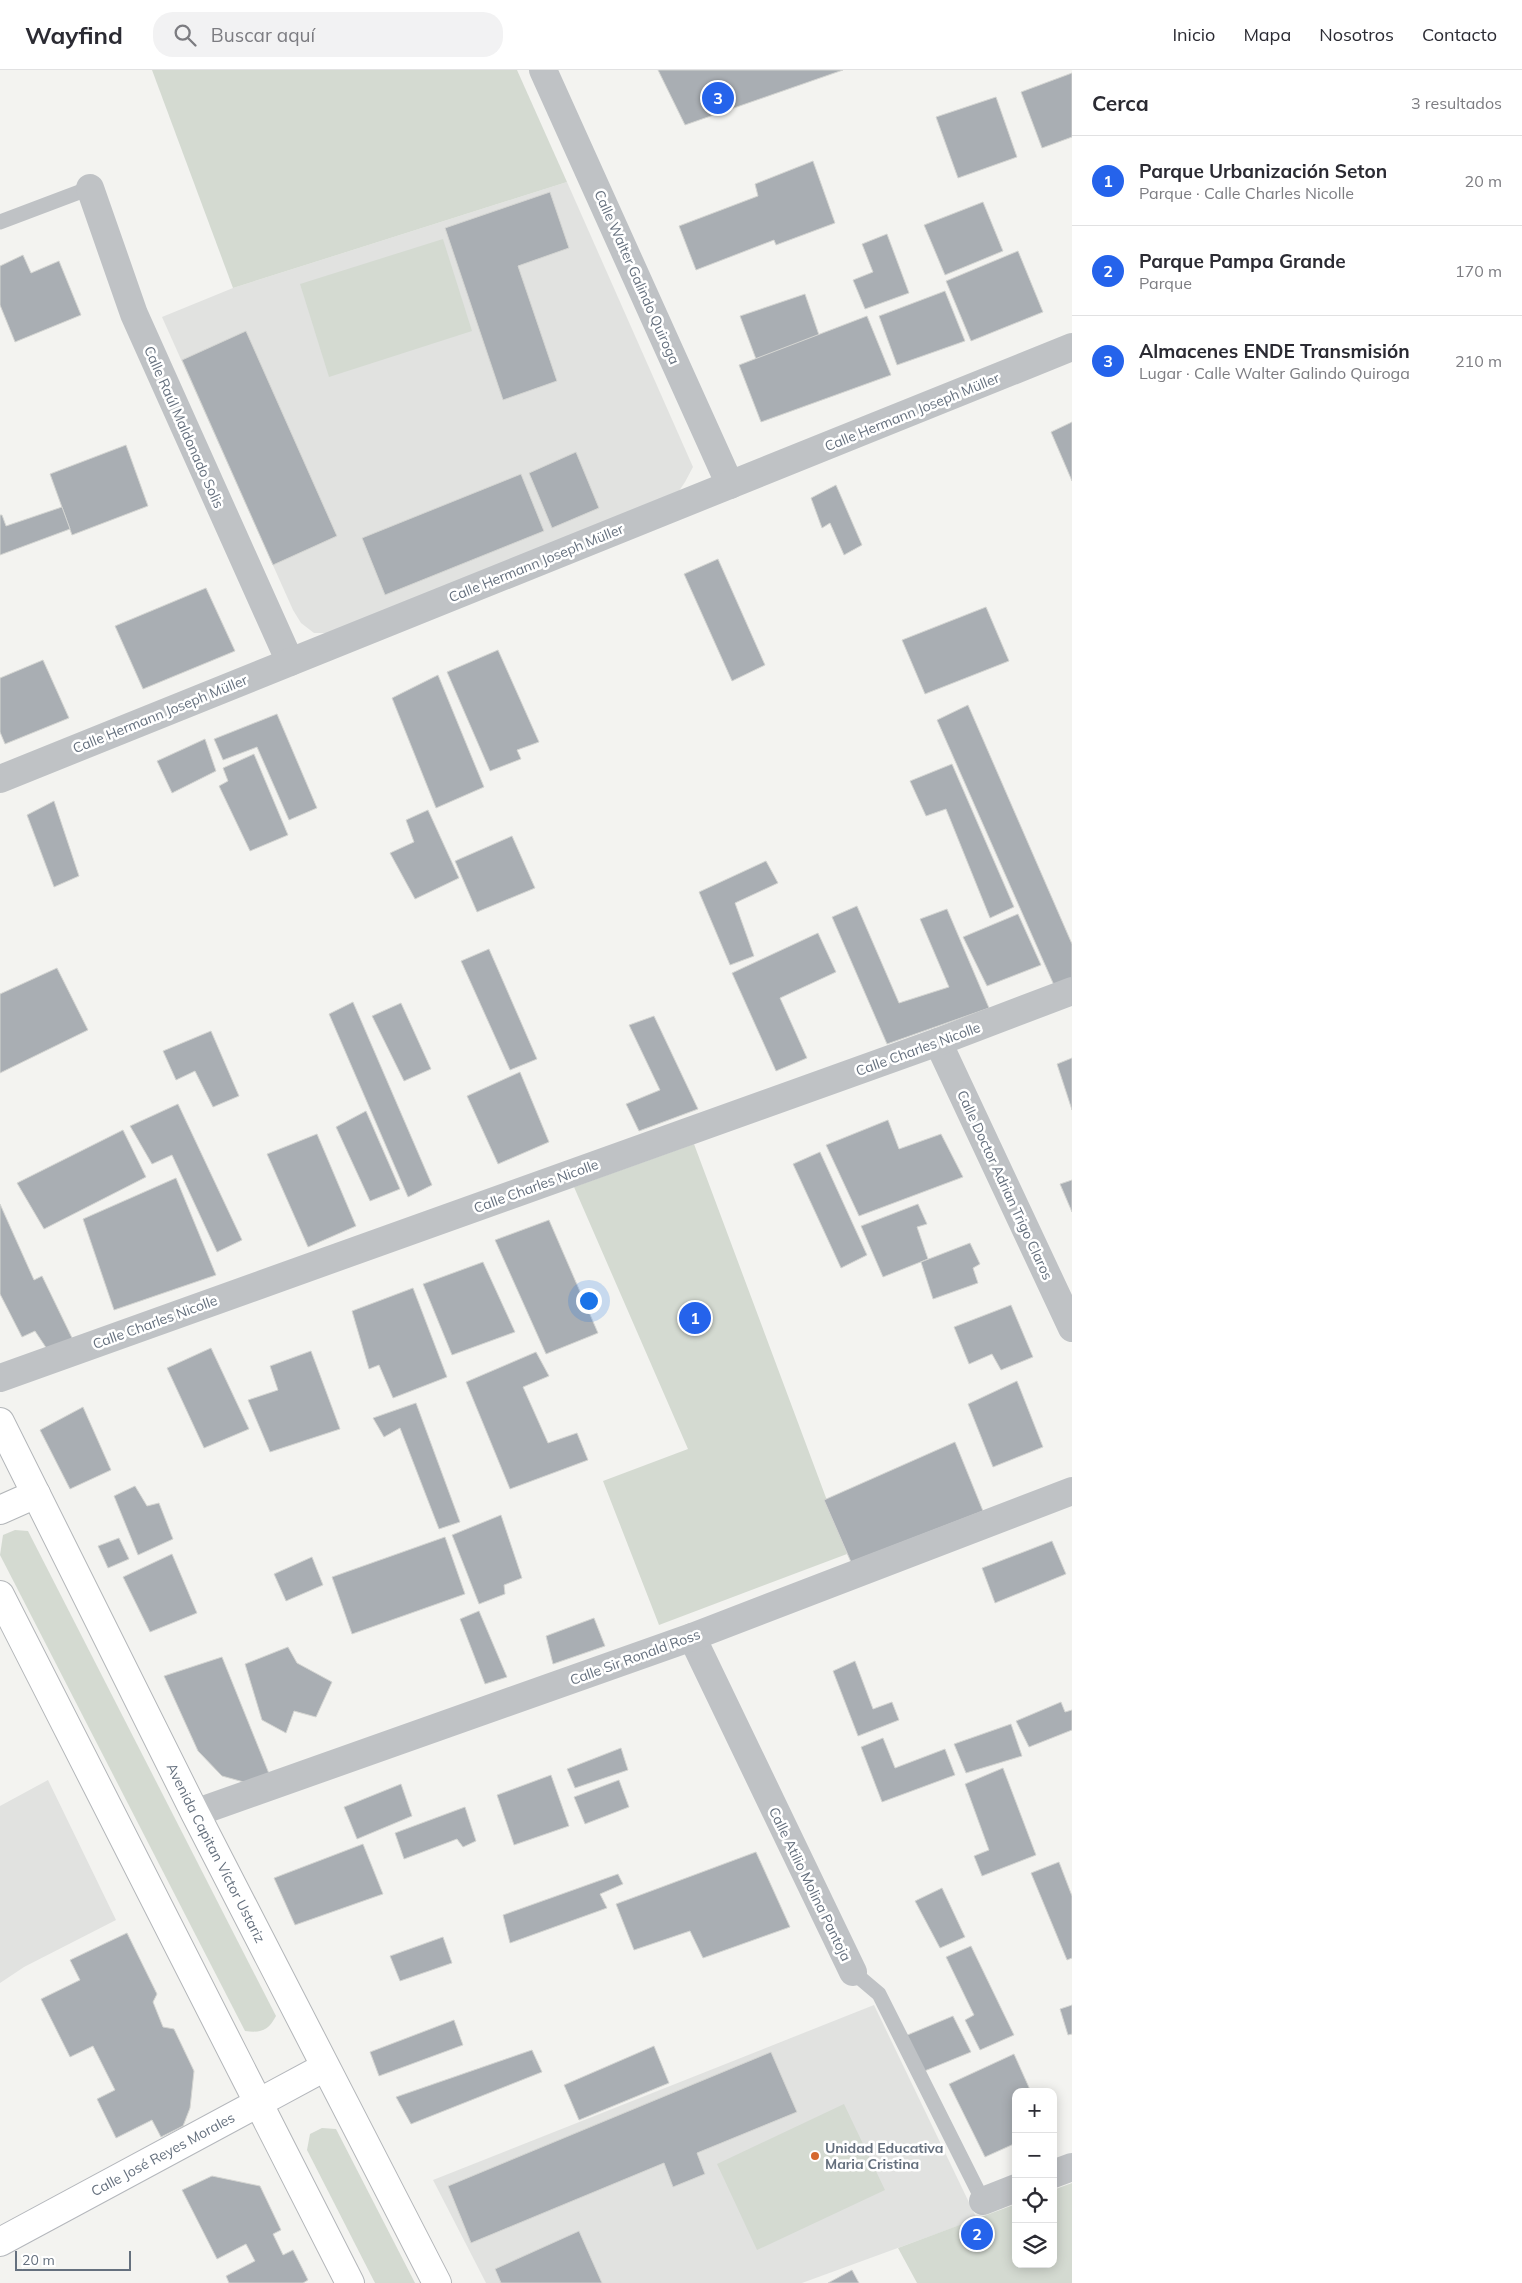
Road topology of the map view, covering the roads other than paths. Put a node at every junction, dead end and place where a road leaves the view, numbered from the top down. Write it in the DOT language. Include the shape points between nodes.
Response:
graph roads {
  1 [pos="543,70"];
  2 [pos="90,188"];
  3 [pos="0,222"];
  4 [pos="1072,347"];
  5 [pos="730,485"];
  6 [pos="290,662"];
  7 [pos="0,780"];
  8 [pos="1072,991"];
  9 [pos="938,1042"];
  10 [pos="1072,1328"];
  11 [pos="0,1378"];
  12 [pos="0,1422"];
  13 [pos="1072,1491"];
  14 [pos="36,1494"];
  15 [pos="0,1510"];
  16 [pos="0,1595"];
  17 [pos="692,1637"];
  18 [pos="195,1813"];
  19 [pos="852,1972"];
  20 [pos="325,2067"];
  21 [pos="259,2102"];
  22 [pos="1072,2166"];
  23 [pos="1057,2172"];
  24 [pos="1012,2190"];
  25 [pos="983,2201"];
  26 [pos="0,2242"];
  27 [pos="350,2283"];
  28 [pos="437,2283"];
  1 -- 5 [label="street, Calle Walter Galindo Quiroga"];
  2 -- 3 [label="lane"];
  2 -- 6 [label="street, Calle Raúl Maldonado Solis" via="134,314"];
  4 -- 5 [label="street, Calle Hermann Joseph Müller"];
  5 -- 6 [label="street, Calle Hermann Joseph Müller"];
  6 -- 7 [label="street, Calle Hermann Joseph Müller"];
  8 -- 9 [label="street, Calle Charles Nicolle"];
  9 -- 10 [label="street, Calle Doctor Adrian Trigo Claros"];
  9 -- 11 [label="street, Calle Charles Nicolle"];
  12 -- 14 [label="main road, Avenida Capitan Víctor Ustariz"];
  13 -- 17 [label="street, Calle Sir Ronald Ross"];
  14 -- 15 [label="main road"];
  14 -- 18 [label="main road, Avenida Capitan Víctor Ustariz"];
  16 -- 21 [label="main road"];
  17 -- 18 [label="street, Calle Sir Ronald Ross"];
  17 -- 19 [label="street, Calle Atilio Molina Pantoja"];
  18 -- 20 [label="main road, Avenida Capitan Víctor Ustariz"];
  19 -- 25 [label="lane, Calle Atilio Molina Pantoja" via="879,1994"];
  20 -- 21 [label="main road, Calle José Reyes Morales"];
  20 -- 28 [label="main road, Avenida Capitan Víctor Ustariz"];
  21 -- 26 [label="main road, Calle José Reyes Morales"];
  21 -- 27 [label="main road"];
  22 -- 23 [label="street"];
  24 -- 25 [label="street"];
}
